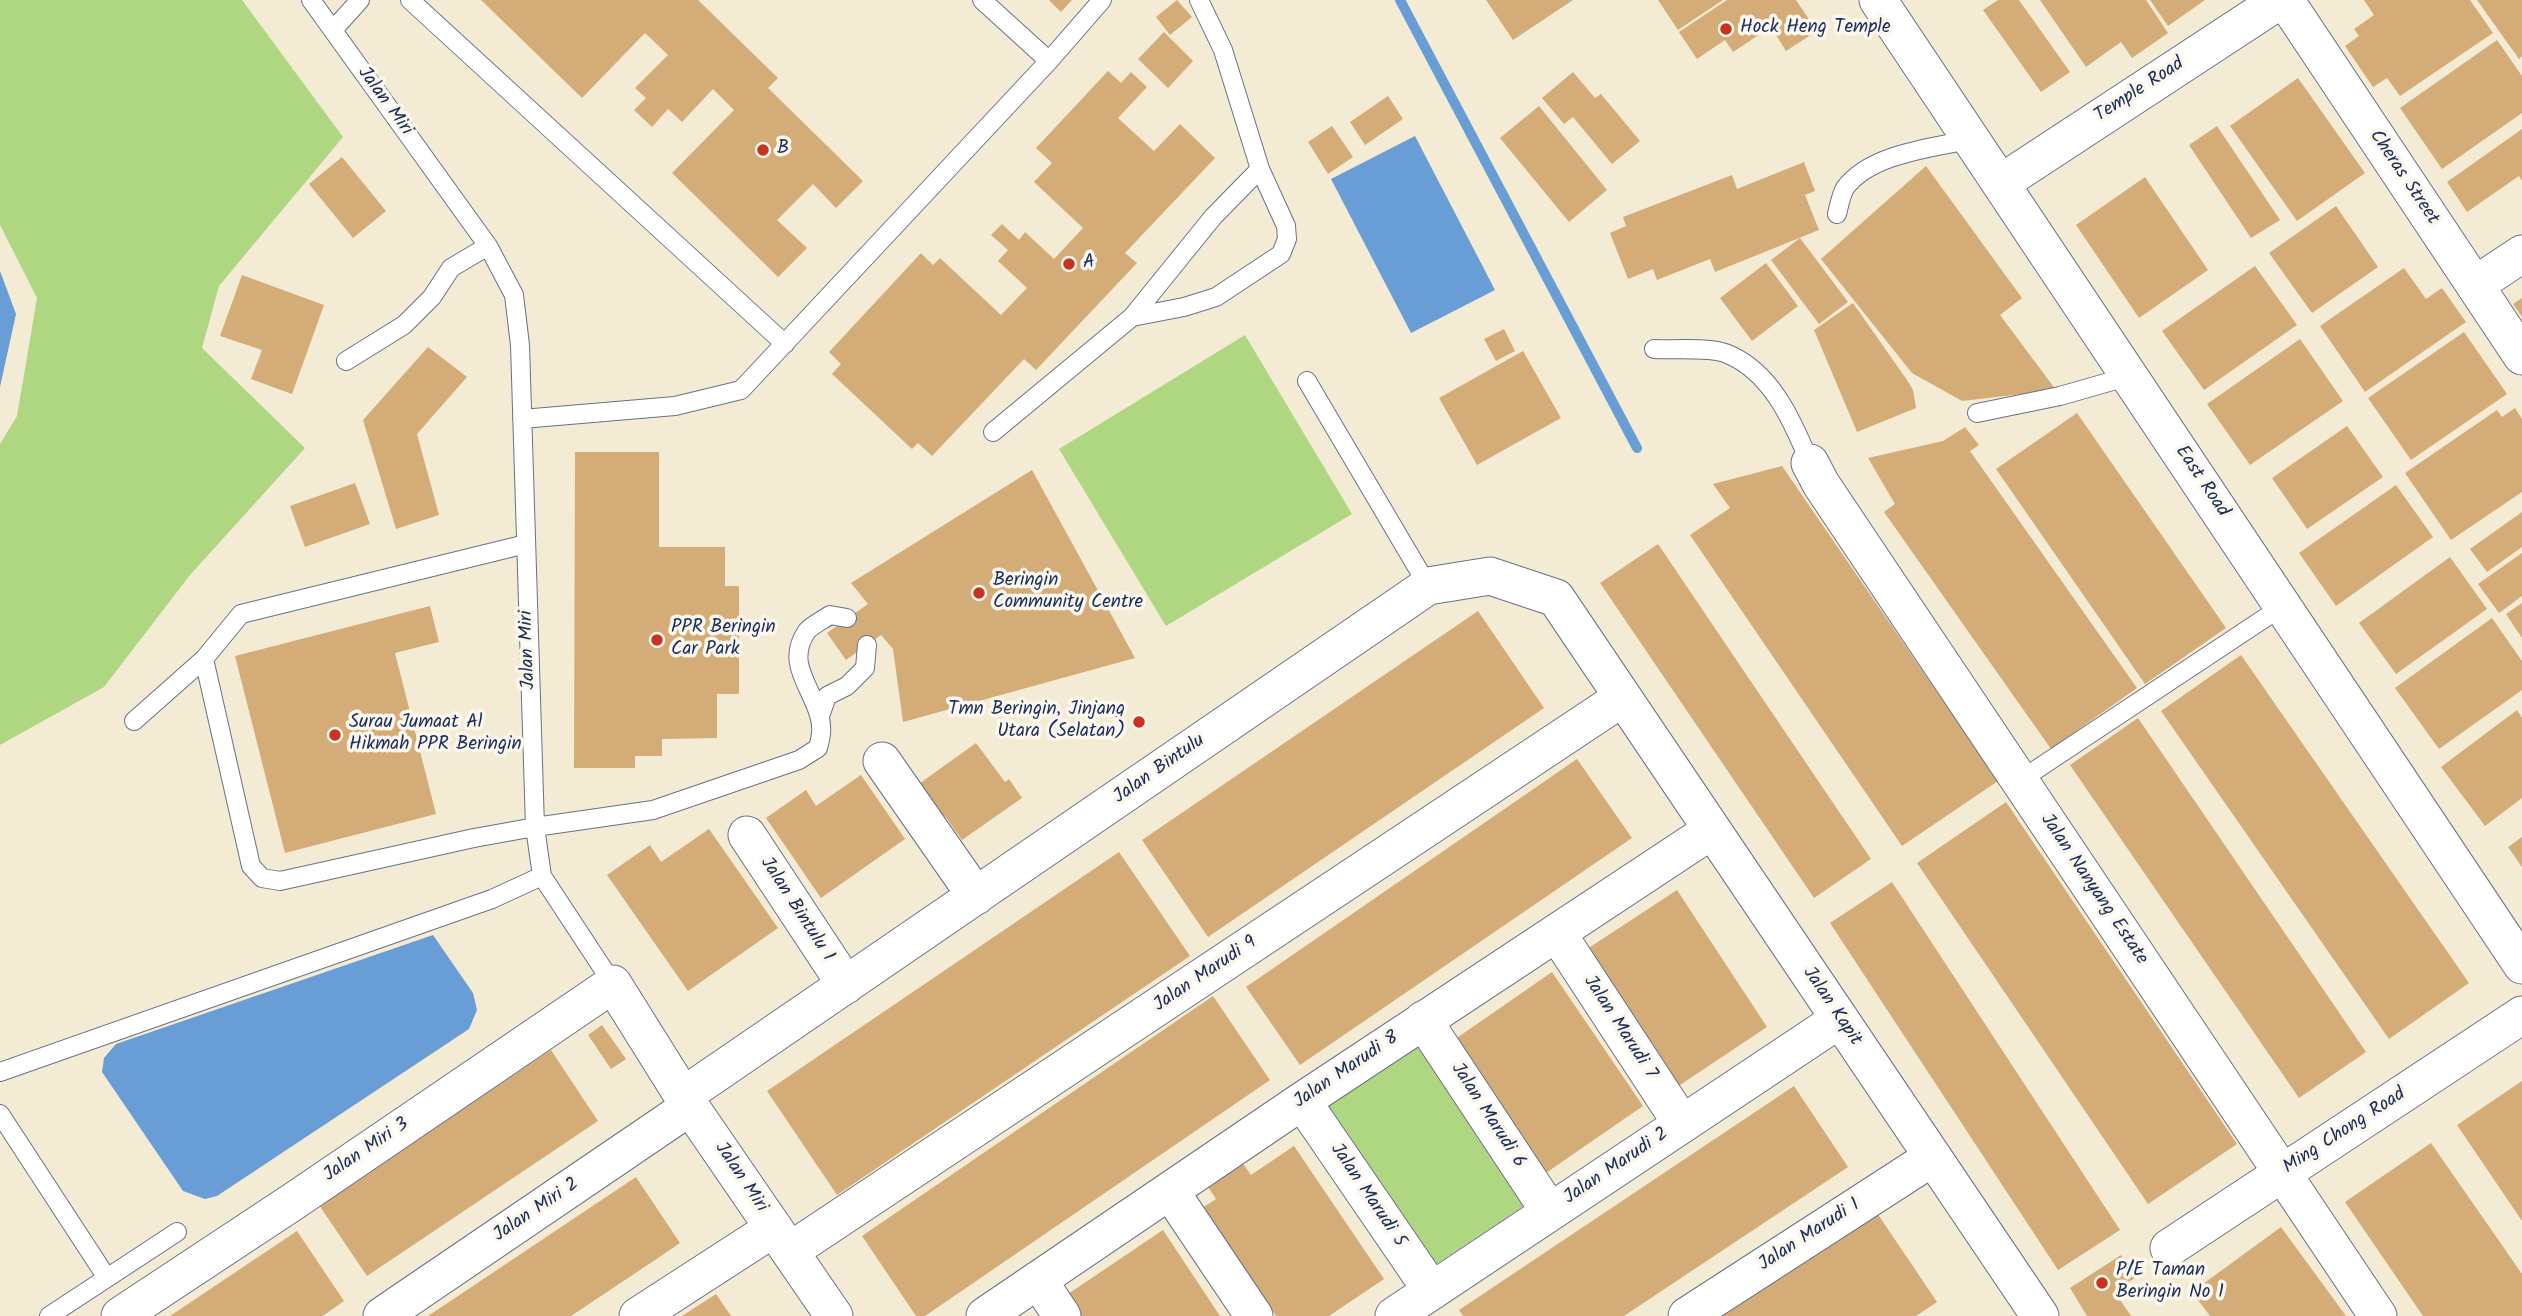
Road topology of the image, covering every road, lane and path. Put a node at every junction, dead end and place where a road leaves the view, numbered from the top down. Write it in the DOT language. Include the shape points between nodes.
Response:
graph roads {
  1 [pos="311,0"];
  2 [pos="360,0"];
  3 [pos="410,0"];
  4 [pos="982,0"];
  5 [pos="1102,0"];
  6 [pos="1199,0"];
  7 [pos="1878,0"];
  8 [pos="2282,0"];
  9 [pos="332,30"];
  10 [pos="1049,61"];
  11 [pos="1972,139"];
  12 [pos="1260,169"];
  13 [pos="2001,183"];
  14 [pos="1837,215"];
  15 [pos="488,246"];
  16 [pos="2522,254"];
  17 [pos="2475,285"];
  18 [pos="1132,317"];
  19 [pos="785,344"];
  20 [pos="1654,349"];
  21 [pos="2522,356"];
  22 [pos="346,361"];
  23 [pos="2130,376"];
  24 [pos="1307,381"];
  25 [pos="1977,413"];
  26 [pos="522,419"];
  27 [pos="993,432"];
  28 [pos="1810,463"];
  29 [pos="526,544"];
  30 [pos="1427,586"];
  31 [pos="2283,607"];
  32 [pos="848,618"];
  33 [pos="867,645"];
  34 [pos="204,659"];
  35 [pos="1622,698"];
  36 [pos="820,716"];
  37 [pos="134,721"];
  38 [pos="882,761"];
  39 [pos="2019,781"];
  40 [pos="535,827"];
  41 [pos="1712,830"];
  42 [pos="747,835"];
  43 [pos="542,876"];
  44 [pos="976,896"];
  45 [pos="1557,933"];
  46 [pos="2522,965"];
  47 [pos="613,984"];
  48 [pos="846,985"];
  49 [pos="2522,1015"];
  50 [pos="1840,1019"];
  51 [pos="1423,1020"];
  52 [pos="0,1072"];
  53 [pos="687,1101"];
  54 [pos="1302,1101"];
  55 [pos="0,1114"];
  56 [pos="1682,1124"];
  57 [pos="1933,1157"];
  58 [pos="2282,1173"];
  59 [pos="1170,1191"];
  60 [pos="1550,1212"];
  61 [pos="177,1232"];
  62 [pos="782,1240"];
  63 [pos="2169,1248"];
  64 [pos="107,1278"];
  65 [pos="1038,1280"];
  66 [pos="1432,1291"];
  67 [pos="2034,1314"];
  68 [pos="49,1316"];
  69 [pos="120,1316"];
  70 [pos="383,1316"];
  71 [pos="638,1316"];
  72 [pos="834,1316"];
  73 [pos="985,1316"];
  74 [pos="1062,1316"];
  75 [pos="1254,1316"];
  76 [pos="1394,1316"];
  77 [pos="1687,1316"];
  78 [pos="2378,1316"];
  1 -- 9 [label="lane, Jalan Miri"];
  2 -- 9 [label="lane"];
  3 -- 19 [label="lane"];
  4 -- 10 [label="lane"];
  5 -- 10 [label="lane"];
  6 -- 12 [label="lane" via="1223,51"];
  7 -- 11 [label="street, East Road"];
  8 -- 13 [label="street, Temple Road"];
  8 -- 17 [label="street, Cheras Street"];
  9 -- 15 [label="lane, Jalan Miri"];
  10 -- 19 [label="lane"];
  11 -- 13 [label="street, East Road"];
  11 -- 14 [label="lane" via="1882,160 1861,172 1844,190"];
  12 -- 18 [label="lane" via="1213,217"];
  12 -- 18 [label="lane" via="1286,226 1281,254 1216,297"];
  13 -- 23 [label="street, East Road"];
  15 -- 22 [label="lane" via="452,268 404,325"];
  15 -- 26 [label="lane, Jalan Miri" via="514,295"];
  16 -- 17 [label="street"];
  17 -- 21 [label="street, Cheras Street"];
  18 -- 27 [label="lane"];
  19 -- 26 [label="lane" via="741,390 675,406"];
  20 -- 28 [label="lane" via="1723,352 1746,363 1767,383"];
  23 -- 25 [label="lane"];
  23 -- 31 [label="street, East Road"];
  24 -- 30 [label="lane"];
  26 -- 29 [label="lane, Jalan Miri"];
  28 -- 39 [label="street, Jalan Nanyang Estate"];
  29 -- 34 [label="lane" via="241,614"];
  29 -- 40 [label="lane, Jalan Miri"];
  30 -- 35 [label="street, Jalan Bintulu" via="1490,576 1556,598"];
  30 -- 44 [label="street, Jalan Bintulu"];
  31 -- 39 [label="lane"];
  31 -- 46 [label="street, East Road"];
  32 -- 36 [label="lane" via="830,615 807,630 800,647 797,664"];
  33 -- 36 [label="lane" via="864,668 847,686 827,696"];
  34 -- 37 [label="lane"];
  34 -- 40 [label="lane" via="251,866 262,878 279,881"];
  35 -- 41 [label="street, Jalan Kapit"];
  35 -- 62 [label="street, Jalan Marudi 9"];
  36 -- 40 [label="lane" via="818,748 799,760 653,810"];
  38 -- 44 [label="street"];
  39 -- 58 [label="street, Jalan Nanyang Estate"];
  40 -- 43 [label="lane, Jalan Miri"];
  41 -- 45 [label="street, Jalan Marudi 8"];
  41 -- 50 [label="street, Jalan Kapit"];
  42 -- 48 [label="street, Jalan Bintulu 1"];
  43 -- 47 [label="lane, Jalan Miri"];
  43 -- 52 [label="lane" via="492,899"];
  44 -- 48 [label="street, Jalan Bintulu"];
  45 -- 51 [label="street, Jalan Marudi 8"];
  45 -- 56 [label="street, Jalan Marudi 7"];
  47 -- 53 [label="street, Jalan Miri"];
  47 -- 69 [label="street, Jalan Miri 3"];
  48 -- 53 [label="street, Jalan Bintulu"];
  49 -- 58 [label="street, Ming Chong Road"];
  50 -- 56 [label="street, Jalan Marudi 2"];
  50 -- 57 [label="street, Jalan Kapit"];
  51 -- 54 [label="street, Jalan Marudi 8"];
  51 -- 60 [label="street, Jalan Marudi 6"];
  53 -- 62 [label="street, Jalan Miri"];
  53 -- 70 [label="street, Jalan Miri 2"];
  54 -- 59 [label="street, Jalan Marudi 8"];
  54 -- 66 [label="street, Jalan Marudi 5"];
  55 -- 64 [label="lane"];
  56 -- 60 [label="street, Jalan Marudi 2"];
  57 -- 67 [label="street, Jalan Kapit"];
  57 -- 77 [label="street, Jalan Marudi 1"];
  58 -- 63 [label="street, Ming Chong Road"];
  58 -- 78 [label="street, Jalan Nanyang Estate"];
  59 -- 65 [label="street, Jalan Marudi 8"];
  59 -- 75 [label="street"];
  60 -- 66 [label="street, Jalan Marudi 2"];
  61 -- 64 [label="lane"];
  62 -- 71 [label="street, Jalan Marudi 9"];
  62 -- 72 [label="street, Jalan Miri"];
  64 -- 68 [label="lane"];
  65 -- 73 [label="street, Jalan Marudi 8"];
  65 -- 74 [label="street"];
  66 -- 76 [label="street, Jalan Marudi 2"];
}
